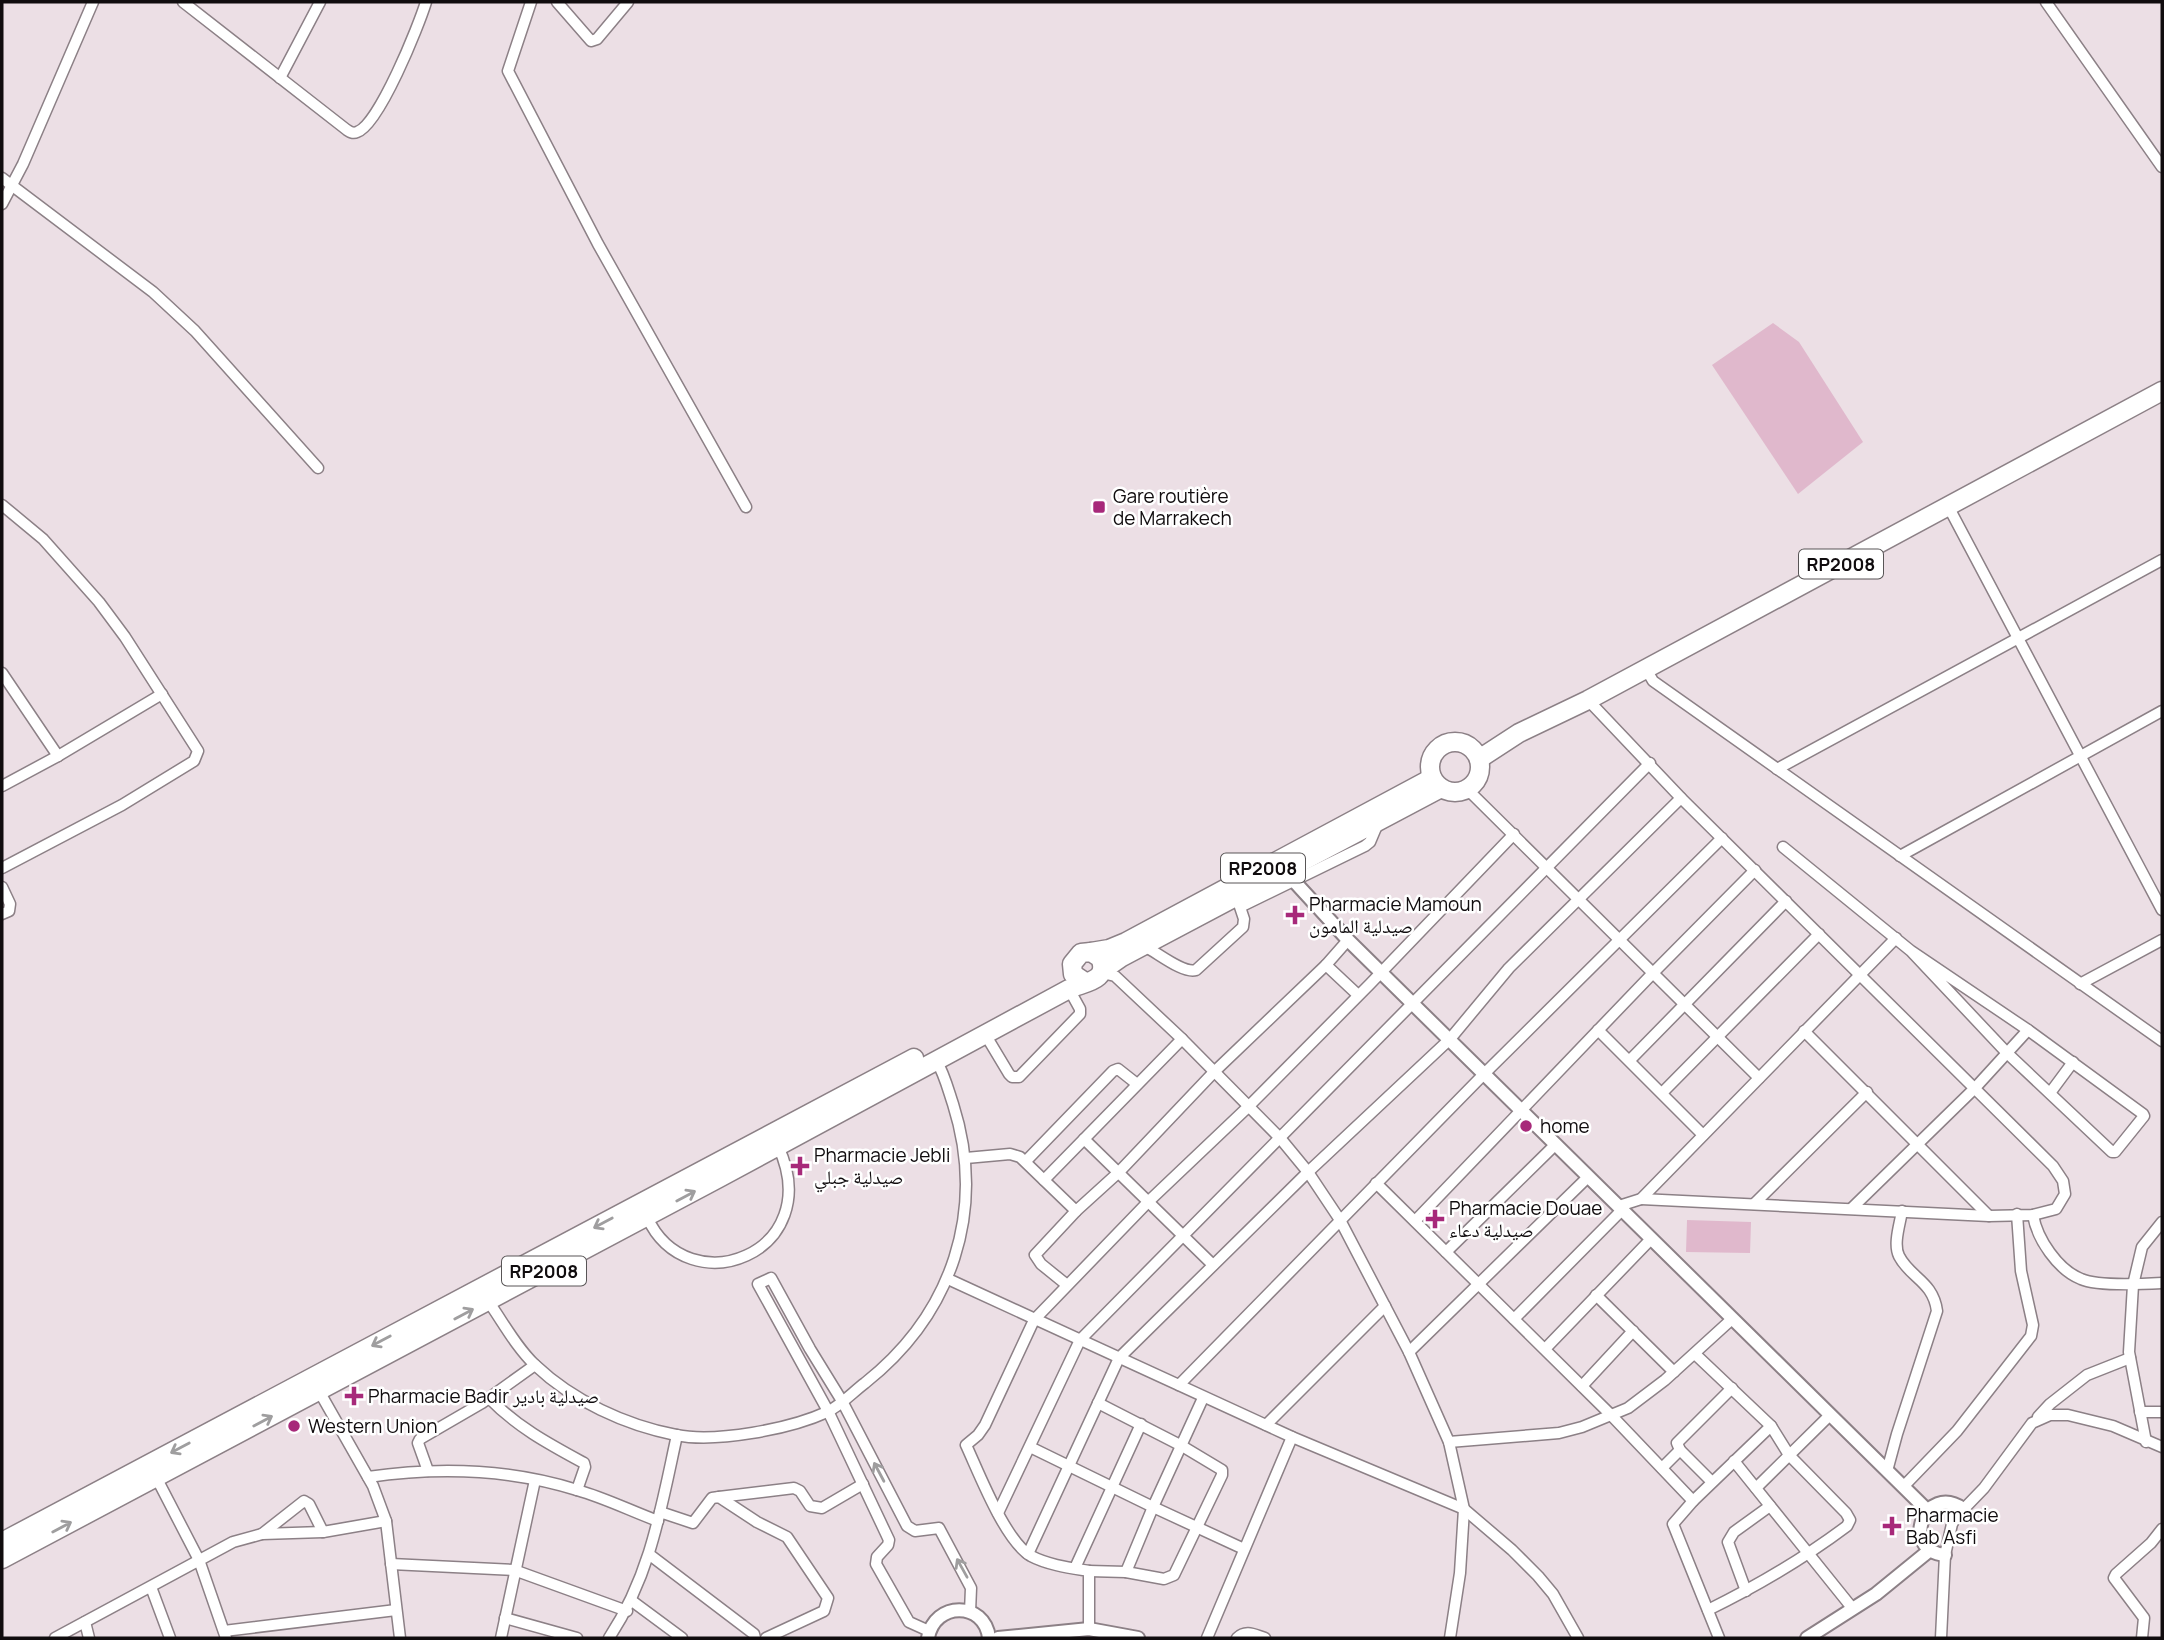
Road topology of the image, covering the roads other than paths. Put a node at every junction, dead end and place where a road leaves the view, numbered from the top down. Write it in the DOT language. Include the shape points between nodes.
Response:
graph roads {
  1 [pos="93,2"];
  2 [pos="183,2"];
  3 [pos="204,2"];
  4 [pos="320,2"];
  5 [pos="426,2"];
  6 [pos="531,2"];
  7 [pos="557,2"];
  8 [pos="628,2"];
  9 [pos="2046,2"];
  10 [pos="199,13"];
  11 [pos="280,78"];
  12 [pos="2162,167"];
  13 [pos="2,178"];
  14 [pos="12,185"];
  15 [pos="2,204"];
  16 [pos="2162,391"];
  17 [pos="317,468"];
  18 [pos="2,505"];
  19 [pos="1948,506"];
  20 [pos="746,507"];
  21 [pos="2162,560"];
  22 [pos="2017,639"];
  23 [pos="1646,669"];
  24 [pos="2,673"];
  25 [pos="162,694"];
  26 [pos="1588,699"];
  27 [pos="2162,712"];
  28 [pos="1475,753"];
  29 [pos="58,756"];
  30 [pos="2080,757"];
  31 [pos="1650,763"];
  32 [pos="1777,769"];
  33 [pos="1437,783"];
  34 [pos="2,786"];
  35 [pos="1467,789"];
  36 [pos="1681,798"];
  37 [pos="1514,834"];
  38 [pos="1722,838"];
  39 [pos="1783,847"];
  40 [pos="1900,856"];
  41 [pos="2,868"];
  42 [pos="1548,868"];
  43 [pos="1755,870"];
  44 [pos="1291,875"];
  45 [pos="2,887"];
  46 [pos="1579,900"];
  47 [pos="1786,901"];
  48 [pos="2162,911"];
  49 [pos="2,914"];
  50 [pos="1819,934"];
  51 [pos="1896,938"];
  52 [pos="1619,939"];
  53 [pos="1348,940"];
  54 [pos="2162,940"];
  55 [pos="1144,946"];
  56 [pos="1911,951"];
  57 [pos="1091,952"];
  58 [pos="1326,965"];
  59 [pos="1102,972"];
  60 [pos="1381,972"];
  61 [pos="1653,973"];
  62 [pos="1860,974"];
  63 [pos="1075,980"];
  64 [pos="2080,984"];
  65 [pos="1358,995"];
  66 [pos="1414,1004"];
  67 [pos="1684,1004"];
  68 [pos="1598,1030"];
  69 [pos="2028,1030"];
  70 [pos="1804,1031"];
  71 [pos="985,1034"];
  72 [pos="1717,1037"];
  73 [pos="1182,1039"];
  74 [pos="1450,1039"];
  75 [pos="2162,1041"];
  76 [pos="2007,1054"];
  77 [pos="936,1059"];
  78 [pos="1630,1060"];
  79 [pos="2073,1062"];
  80 [pos="1214,1072"];
  81 [pos="1484,1074"];
  82 [pos="1759,1078"];
  83 [pos="1137,1084"];
  84 [pos="1975,1088"];
  85 [pos="1867,1092"];
  86 [pos="1662,1093"];
  87 [pos="2050,1093"];
  88 [pos="1248,1107"];
  89 [pos="1522,1111"];
  90 [pos="1703,1135"];
  91 [pos="1280,1138"];
  92 [pos="1084,1139"];
  93 [pos="1556,1144"];
  94 [pos="778,1146"];
  95 [pos="1917,1146"];
  96 [pos="966,1158"];
  97 [pos="1026,1161"];
  98 [pos="1119,1172"];
  99 [pos="1308,1172"];
  100 [pos="1588,1177"];
  101 [pos="1044,1180"];
  102 [pos="1376,1183"];
  103 [pos="1641,1199"];
  104 [pos="1149,1201"];
  105 [pos="1754,1204"];
  106 [pos="1620,1208"];
  107 [pos="1852,1208"];
  108 [pos="1076,1211"];
  109 [pos="1902,1212"];
  110 [pos="2018,1214"];
  111 [pos="1989,1216"];
  112 [pos="2033,1216"];
  113 [pos="647,1217"];
  114 [pos="1340,1220"];
  115 [pos="1415,1222"];
  116 [pos="2162,1224"];
  117 [pos="1184,1235"];
  118 [pos="1651,1239"];
  119 [pos="1446,1252"];
  120 [pos="1213,1265"];
  121 [pos="948,1279"];
  122 [pos="2162,1283"];
  123 [pos="2133,1284"];
  124 [pos="1067,1285"];
  125 [pos="1479,1285"];
  126 [pos="1596,1295"];
  127 [pos="488,1301"];
  128 [pos="1385,1307"];
  129 [pos="1514,1319"];
  130 [pos="1732,1319"];
  131 [pos="1034,1320"];
  132 [pos="1633,1331"];
  133 [pos="1080,1340"];
  134 [pos="1545,1349"];
  135 [pos="1409,1352"];
  136 [pos="1695,1354"];
  137 [pos="1119,1358"];
  138 [pos="2130,1358"];
  139 [pos="535,1365"];
  140 [pos="1674,1372"];
  141 [pos="1179,1385"];
  142 [pos="1582,1386"];
  143 [pos="1732,1388"];
  144 [pos="319,1391"];
  145 [pos="489,1398"];
  146 [pos="1203,1398"];
  147 [pos="842,1401"];
  148 [pos="1098,1403"];
  149 [pos="828,1412"];
  150 [pos="2140,1412"];
  151 [pos="2162,1412"];
  152 [pos="1611,1415"];
  153 [pos="1830,1416"];
  154 [pos="2032,1423"];
  155 [pos="1141,1424"];
  156 [pos="1266,1425"];
  157 [pos="1771,1426"];
  158 [pos="677,1435"];
  159 [pos="1292,1437"];
  160 [pos="1450,1442"];
  161 [pos="2146,1442"];
  162 [pos="1182,1446"];
  163 [pos="1030,1447"];
  164 [pos="2162,1447"];
  165 [pos="1680,1450"];
  166 [pos="1789,1455"];
  167 [pos="1734,1461"];
  168 [pos="1069,1466"];
  169 [pos="1662,1468"];
  170 [pos="428,1471"];
  171 [pos="1887,1471"];
  172 [pos="156,1477"];
  173 [pos="368,1477"];
  174 [pos="535,1480"];
  175 [pos="1712,1482"];
  176 [pos="863,1483"];
  177 [pos="1112,1487"];
  178 [pos="1903,1487"];
  179 [pos="1756,1488"];
  180 [pos="577,1490"];
  181 [pos="719,1497"];
  182 [pos="1693,1501"];
  183 [pos="1770,1506"];
  184 [pos="1153,1507"];
  185 [pos="1464,1508"];
  186 [pos="1963,1509"];
  187 [pos="1928,1511"];
  188 [pos="998,1513"];
  189 [pos="659,1517"];
  190 [pos="386,1521"];
  191 [pos="1197,1528"];
  192 [pos="323,1532"];
  193 [pos="262,1534"];
  194 [pos="2161,1538"];
  195 [pos="2,1542"];
  196 [pos="1244,1549"];
  197 [pos="1930,1550"];
  198 [pos="1028,1554"];
  199 [pos="1810,1554"];
  200 [pos="650,1555"];
  201 [pos="1945,1555"];
  202 [pos="2,1559"];
  203 [pos="199,1560"];
  204 [pos="391,1564"];
  205 [pos="1075,1568"];
  206 [pos="514,1570"];
  207 [pos="1089,1571"];
  208 [pos="1126,1572"];
  209 [pos="151,1587"];
  210 [pos="1746,1591"];
  211 [pos="629,1606"];
  212 [pos="1853,1609"];
  213 [pos="397,1610"];
  214 [pos="1708,1610"];
  215 [pos="970,1612"];
  216 [pos="505,1618"];
  217 [pos="85,1622"];
  218 [pos="1089,1629"];
  219 [pos="928,1634"];
  220 [pos="225,1635"];
  221 [pos="55,1638"];
  222 [pos="89,1638"];
  223 [pos="170,1638"];
  224 [pos="400,1638"];
  225 [pos="501,1638"];
  226 [pos="578,1638"];
  227 [pos="609,1638"];
  228 [pos="681,1638"];
  229 [pos="755,1638"];
  230 [pos="766,1638"];
  231 [pos="989,1638"];
  232 [pos="998,1638"];
  233 [pos="1138,1638"];
  234 [pos="1207,1638"];
  235 [pos="1237,1638"];
  236 [pos="1265,1638"];
  237 [pos="1450,1638"];
  238 [pos="1578,1638"];
  239 [pos="1719,1638"];
  240 [pos="1807,1638"];
  241 [pos="1941,1638"];
  242 [pos="2143,1638"];
  1 -- 14 [label="street"];
  2 -- 10 [label="street"];
  3 -- 10 [label="street"];
  4 -- 11 [label="street"];
  5 -- 11 [label="street" via="377,112 359,131 346,130"];
  6 -- 20 [label="street" via="508,71 598,244"];
  7 -- 8 [label="street" via="592,41"];
  9 -- 12 [label="street"];
  10 -- 11 [label="street"];
  13 -- 14 [label="street"];
  14 -- 15 [label="street"];
  14 -- 17 [label="street" via="153,292 195,331"];
  16 -- 19 [label="highway, RP2008"];
  18 -- 25 [label="street" via="43,539 91,592"];
  19 -- 22 [label="street"];
  19 -- 23 [label="highway, RP2008"];
  21 -- 22 [label="street"];
  22 -- 30 [label="street"];
  22 -- 32 [label="street"];
  23 -- 26 [label="highway, RP2008"];
  23 -- 32 [label="street" via="1653,681"];
  24 -- 29 [label="street"];
  25 -- 29 [label="street"];
  25 -- 41 [label="street" via="197,748 194,761"];
  26 -- 28 [label="highway, RP2008"];
  26 -- 31 [label="street"];
  27 -- 30 [label="street"];
  28 -- 33 [label="highway, RP2008" via="1458,742 1439,748 1430,765"];
  28 -- 35 [label="highway" via="1479,774"];
  29 -- 34 [label="street"];
  30 -- 40 [label="street"];
  30 -- 48 [label="street"];
  31 -- 36 [label="street"];
  31 -- 42 [label="street"];
  32 -- 40 [label="street"];
  33 -- 35 [label="highway, RP2008" via="1454,792"];
  33 -- 44 [label="highway, RP2008"];
  33 -- 57 [label="highway, RP2008" via="1126,942"];
  35 -- 37 [label="street"];
  36 -- 38 [label="street"];
  36 -- 46 [label="street"];
  37 -- 42 [label="street"];
  37 -- 60 [label="street"];
  38 -- 43 [label="street"];
  38 -- 52 [label="street"];
  39 -- 51 [label="street"];
  40 -- 64 [label="street"];
  42 -- 46 [label="street"];
  42 -- 66 [label="street"];
  43 -- 47 [label="street"];
  43 -- 61 [label="street"];
  44 -- 53 [label="street"];
  44 -- 55 [label="highway, RP2008"];
  44 -- 55 [label="street" via="1240,907 1243,927 1192,972"];
  45 -- 49 [label="street" via="10,904 9,911"];
  46 -- 52 [label="street"];
  46 -- 74 [label="street" via="1509,968"];
  47 -- 50 [label="street"];
  47 -- 67 [label="street"];
  50 -- 62 [label="street"];
  50 -- 72 [label="street"];
  51 -- 56 [label="street"];
  51 -- 62 [label="street"];
  52 -- 61 [label="street"];
  52 -- 81 [label="street"];
  53 -- 58 [label="street"];
  53 -- 60 [label="street"];
  54 -- 64 [label="street"];
  55 -- 59 [label="highway, RP2008"];
  56 -- 69 [label="street"];
  56 -- 76 [label="street"];
  57 -- 59 [label="highway" via="1100,958"];
  57 -- 63 [label="highway, RP2008" via="1077,956"];
  58 -- 65 [label="street"];
  58 -- 80 [label="street"];
  59 -- 63 [label="highway, RP2008" via="1094,981"];
  59 -- 73 [label="street" via="1115,976"];
  60 -- 65 [label="street"];
  60 -- 66 [label="street"];
  61 -- 67 [label="street"];
  61 -- 68 [label="street"];
  62 -- 70 [label="street"];
  62 -- 84 [label="street"];
  63 -- 71 [label="highway, RP2008"];
  63 -- 71 [label="street" via="1080,1014 1019,1077 1009,1074"];
  63 -- 195 [label="highway, RP2008, one-way" via="1062,979"];
  64 -- 75 [label="street"];
  65 -- 88 [label="street"];
  66 -- 74 [label="street"];
  66 -- 91 [label="street"];
  67 -- 72 [label="street"];
  67 -- 78 [label="street"];
  68 -- 78 [label="street"];
  68 -- 89 [label="street"];
  69 -- 76 [label="street"];
  69 -- 79 [label="street"];
  70 -- 82 [label="street"];
  70 -- 85 [label="street"];
  71 -- 77 [label="highway, RP2008"];
  72 -- 82 [label="street"];
  72 -- 86 [label="street"];
  73 -- 80 [label="street"];
  73 -- 83 [label="street"];
  74 -- 81 [label="street"];
  74 -- 99 [label="street"];
  76 -- 84 [label="street"];
  76 -- 87 [label="street"];
  77 -- 94 [label="highway, RP2008"];
  77 -- 96 [label="street"];
  78 -- 86 [label="street"];
  79 -- 87 [label="street"];
  79 -- 87 [label="street" via="2144,1116 2113,1153"];
  80 -- 88 [label="street"];
  80 -- 98 [label="street"];
  81 -- 89 [label="street"];
  81 -- 102 [label="street"];
  82 -- 90 [label="street"];
  83 -- 92 [label="street"];
  83 -- 97 [label="street" via="1118,1069 1113,1071"];
  84 -- 95 [label="street"];
  84 -- 112 [label="street" via="2063,1181 2066,1194 2056,1209"];
  85 -- 95 [label="street"];
  85 -- 105 [label="street"];
  86 -- 90 [label="street"];
  88 -- 91 [label="street"];
  88 -- 104 [label="street"];
  89 -- 93 [label="street"];
  89 -- 115 [label="street"];
  90 -- 103 [label="street"];
  91 -- 99 [label="street"];
  91 -- 117 [label="street"];
  92 -- 98 [label="street"];
  92 -- 101 [label="street"];
  93 -- 100 [label="street"];
  93 -- 119 [label="street"];
  113 -- 94 [label="highway, RP2008, one-way"];
  94 -- 113 [label="street" via="789,1175 787,1210 777,1230 751,1253 728,1261 693,1259 663,1240"];
  95 -- 107 [label="street"];
  95 -- 111 [label="street"];
  96 -- 97 [label="street" via="1010,1154"];
  96 -- 121 [label="street" via="963,1228"];
  97 -- 101 [label="street"];
  98 -- 104 [label="street"];
  98 -- 108 [label="street"];
  99 -- 114 [label="street"];
  99 -- 120 [label="street"];
  100 -- 106 [label="street"];
  100 -- 125 [label="street"];
  101 -- 108 [label="street"];
  102 -- 114 [label="street"];
  102 -- 115 [label="street"];
  103 -- 105 [label="street"];
  103 -- 106 [label="street"];
  104 -- 117 [label="street"];
  104 -- 124 [label="street"];
  105 -- 107 [label="street"];
  106 -- 118 [label="street"];
  106 -- 129 [label="street"];
  107 -- 109 [label="street"];
  108 -- 124 [label="street" via="1035,1255"];
  109 -- 111 [label="street"];
  109 -- 171 [label="street" via="1898,1254 1931,1292 1937,1311"];
  110 -- 111 [label="street"];
  110 -- 112 [label="street"];
  110 -- 178 [label="street" via="2031,1336 1957,1431"];
  112 -- 123 [label="street" via="2043,1244 2075,1276 2091,1282"];
  113 -- 127 [label="highway, RP2008"];
  114 -- 128 [label="street"];
  114 -- 141 [label="street"];
  115 -- 119 [label="street"];
  116 -- 123 [label="street" via="2142,1247"];
  117 -- 120 [label="street"];
  117 -- 133 [label="street"];
  118 -- 126 [label="street"];
  118 -- 130 [label="street"];
  119 -- 125 [label="street"];
  120 -- 137 [label="street"];
  121 -- 131 [label="street"];
  121 -- 147 [label="street" via="920,1326 883,1369"];
  122 -- 123 [label="street"];
  123 -- 138 [label="street"];
  124 -- 131 [label="street"];
  125 -- 129 [label="street"];
  125 -- 135 [label="street"];
  126 -- 132 [label="street"];
  126 -- 134 [label="street"];
  127 -- 139 [label="street"];
  144 -- 127 [label="highway, RP2008, one-way"];
  128 -- 135 [label="street"];
  128 -- 156 [label="street"];
  129 -- 134 [label="street"];
  130 -- 136 [label="street"];
  130 -- 153 [label="street"];
  131 -- 133 [label="street"];
  131 -- 188 [label="street" via="985,1425 966,1445"];
  132 -- 140 [label="street"];
  132 -- 142 [label="street"];
  133 -- 137 [label="street"];
  133 -- 163 [label="street"];
  134 -- 142 [label="street"];
  135 -- 160 [label="street"];
  136 -- 140 [label="street"];
  136 -- 143 [label="street"];
  137 -- 141 [label="street"];
  137 -- 148 [label="street"];
  138 -- 150 [label="street"];
  138 -- 154 [label="street" via="2087,1375"];
  139 -- 145 [label="street"];
  139 -- 158 [label="street" via="564,1388 614,1416"];
  140 -- 152 [label="street" via="1628,1408"];
  141 -- 146 [label="street"];
  142 -- 152 [label="street"];
  143 -- 157 [label="street"];
  143 -- 165 [label="street" via="1678,1441"];
  172 -- 144 [label="highway, RP2008, one-way"];
  144 -- 173 [label="street"];
  145 -- 170 [label="street" via="420,1439"];
  145 -- 180 [label="street" via="510,1420 584,1463"];
  146 -- 156 [label="street"];
  146 -- 162 [label="street"];
  147 -- 149 [label="street"];
  147 -- 149 [label="street" via="771,1278 758,1284"];
  215 -- 147 [label="street, one-way" via="968,1578 939,1528 909,1530"];
  148 -- 155 [label="street"];
  148 -- 168 [label="street"];
  149 -- 158 [label="street" via="747,1434"];
  149 -- 176 [label="street"];
  150 -- 151 [label="street"];
  150 -- 161 [label="street"];
  152 -- 160 [label="street" via="1549,1435"];
  152 -- 169 [label="street"];
  153 -- 166 [label="street"];
  153 -- 171 [label="street"];
  154 -- 161 [label="street" via="2050,1415 2068,1415 2113,1426"];
  154 -- 186 [label="street"];
  155 -- 162 [label="street"];
  155 -- 177 [label="street"];
  156 -- 159 [label="street"];
  157 -- 166 [label="street"];
  157 -- 167 [label="street"];
  158 -- 189 [label="street"];
  159 -- 185 [label="street"];
  159 -- 196 [label="street"];
  160 -- 185 [label="street"];
  161 -- 164 [label="street"];
  162 -- 184 [label="street"];
  162 -- 191 [label="street" via="1222,1470"];
  163 -- 168 [label="street"];
  163 -- 188 [label="street"];
  165 -- 169 [label="street"];
  165 -- 175 [label="street"];
  166 -- 179 [label="street"];
  166 -- 199 [label="street" via="1850,1520"];
  167 -- 175 [label="street"];
  167 -- 179 [label="street"];
  168 -- 177 [label="street"];
  168 -- 198 [label="street"];
  169 -- 182 [label="street"];
  170 -- 173 [label="street"];
  170 -- 174 [label="street"];
  171 -- 178 [label="street"];
  202 -- 172 [label="highway, RP2008, one-way"];
  172 -- 203 [label="street"];
  173 -- 190 [label="street"];
  174 -- 180 [label="street"];
  174 -- 206 [label="street"];
  175 -- 182 [label="street"];
  176 -- 181 [label="street" via="822,1508 810,1506 794,1488"];
  176 -- 219 [label="street" via="890,1542 876,1564 909,1622"];
  177 -- 184 [label="street"];
  177 -- 205 [label="street"];
  178 -- 187 [label="street"];
  179 -- 183 [label="street"];
  180 -- 189 [label="street"];
  181 -- 189 [label="street" via="712,1499 693,1523"];
  181 -- 230 [label="street" via="787,1537 828,1598 824,1611"];
  182 -- 214 [label="street" via="1673,1524"];
  183 -- 199 [label="street"];
  183 -- 210 [label="street" via="1734,1532 1728,1542"];
  184 -- 191 [label="street"];
  184 -- 208 [label="street"];
  185 -- 237 [label="street"];
  185 -- 238 [label="street" via="1538,1576"];
  186 -- 187 [label="street" via="1942,1503"];
  186 -- 201 [label="street" via="1952,1524"];
  187 -- 197 [label="street" via="1920,1527"];
  188 -- 198 [label="street"];
  189 -- 200 [label="street"];
  190 -- 192 [label="street"];
  190 -- 204 [label="street"];
  191 -- 196 [label="street"];
  191 -- 208 [label="street" via="1170,1578"];
  192 -- 193 [label="street"];
  192 -- 193 [label="street" via="304,1502"];
  193 -- 203 [label="street" via="233,1542"];
  194 -- 242 [label="street" via="2114,1577 2144,1618"];
  196 -- 234 [label="street"];
  197 -- 201 [label="street"];
  197 -- 212 [label="street"];
  198 -- 205 [label="street"];
  199 -- 210 [label="street"];
  199 -- 212 [label="street"];
  200 -- 211 [label="street"];
  200 -- 229 [label="street"];
  201 -- 241 [label="street"];
  203 -- 209 [label="street"];
  203 -- 220 [label="street"];
  204 -- 206 [label="street"];
  204 -- 213 [label="street"];
  205 -- 207 [label="street"];
  206 -- 211 [label="street"];
  206 -- 216 [label="street"];
  207 -- 208 [label="street"];
  207 -- 218 [label="street"];
  209 -- 217 [label="street"];
  209 -- 223 [label="street"];
  210 -- 214 [label="street"];
  211 -- 227 [label="street"];
  211 -- 228 [label="street"];
  212 -- 240 [label="street"];
  213 -- 220 [label="street"];
  213 -- 224 [label="street"];
  214 -- 239 [label="street"];
  215 -- 219 [label="street" via="960,1609 941,1615"];
  215 -- 231 [label="street" via="984,1623"];
  216 -- 225 [label="street"];
  216 -- 226 [label="street"];
  217 -- 221 [label="street"];
  217 -- 222 [label="street"];
  218 -- 232 [label="street"];
  218 -- 233 [label="street"];
  235 -- 236 [label="street" via="1248,1633"];
}
